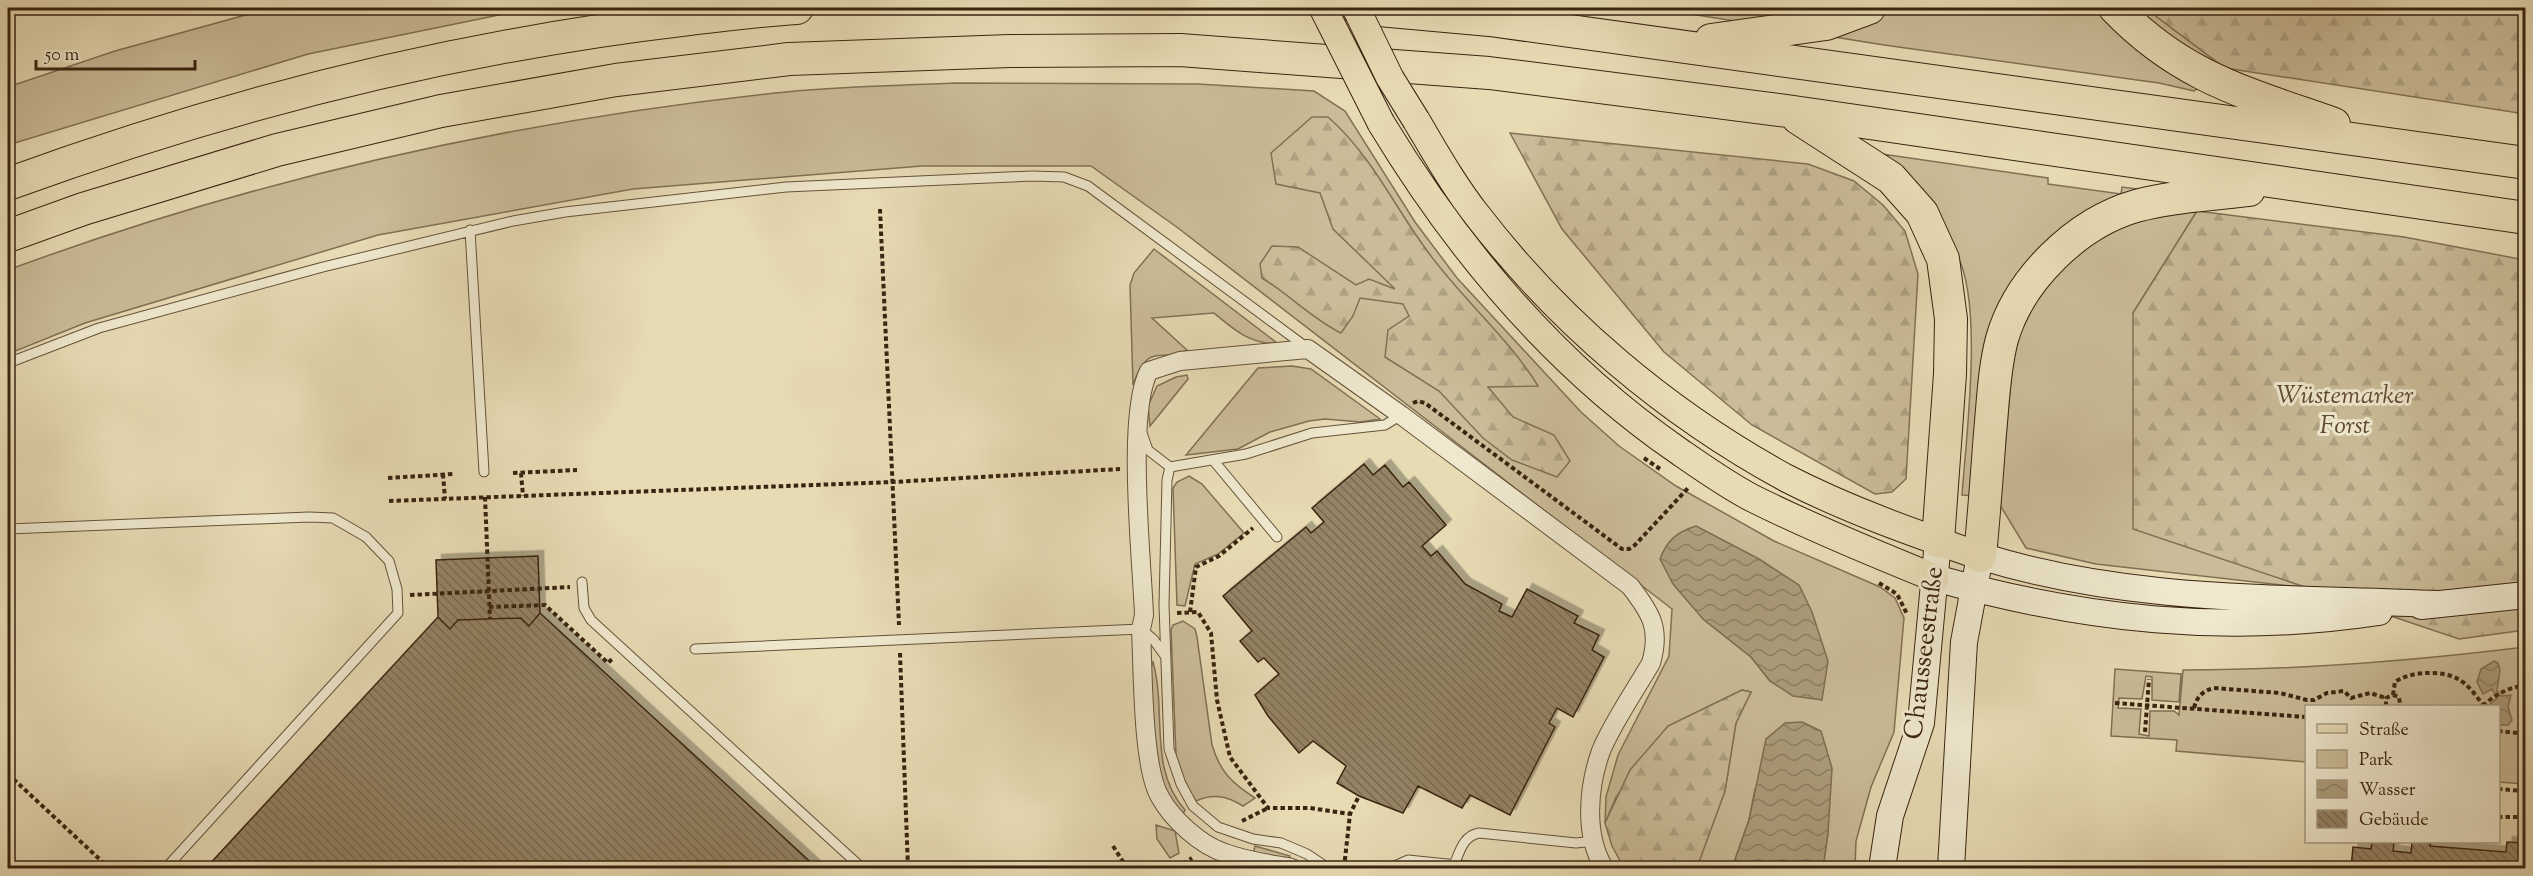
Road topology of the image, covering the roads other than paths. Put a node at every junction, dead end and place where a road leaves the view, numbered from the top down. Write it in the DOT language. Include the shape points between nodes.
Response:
graph roads {
  1 [pos="797,8"];
  2 [pos="1323,8"];
  3 [pos="1356,8"];
  4 [pos="1869,8"];
  5 [pos="2115,8"];
  6 [pos="1674,45"];
  7 [pos="1787,111"];
  8 [pos="2397,146"];
  9 [pos="2526,163"];
  10 [pos="8,184"];
  11 [pos="2284,185"];
  12 [pos="2526,218"];
  13 [pos="470,230"];
  14 [pos="8,236"];
  15 [pos="1308,349"];
  16 [pos="8,363"];
  17 [pos="1401,415"];
  18 [pos="1138,420"];
  19 [pos="1213,460"];
  20 [pos="1170,467"];
  21 [pos="484,472"];
  22 [pos="8,529"];
  23 [pos="1277,537"];
  24 [pos="1938,541"];
  25 [pos="1980,556"];
  26 [pos="1935,578"];
  27 [pos="582,582"];
  28 [pos="1974,589"];
  29 [pos="2526,595"];
  30 [pos="2437,604"];
  31 [pos="1141,629"];
  32 [pos="695,649"];
  33 [pos="1166,657"];
  34 [pos="1594,841"];
  35 [pos="1454,865"];
  36 [pos="166,868"];
  37 [pos="862,868"];
  38 [pos="1292,868"];
  39 [pos="1328,868"];
  40 [pos="1390,868"];
  41 [pos="1486,868"];
  42 [pos="1599,868"];
  43 [pos="1882,868"];
  44 [pos="1951,868"];
  1 -- 10 [label="highway" via="602,29 436,60 260,102"];
  2 -- 26 [label="main road, bridge" via="1381,123 1439,214 1495,285 1606,397 1683,454 1751,497"];
  3 -- 6 [label="highway" via="1490,20"];
  3 -- 24 [label="main road, bridge" via="1390,78 1476,214 1580,330 1718,438 1788,478 1865,514"];
  4 -- 6 [label="highway" via="1826,24"];
  5 -- 8 [label="highway" via="2180,63 2216,82"];
  6 -- 8 [label="highway"];
  7 -- 11 [label="highway"];
  7 -- 14 [label="highway" via="1489,73 1180,50 789,59 616,80 441,111 277,150 83,208"];
  7 -- 24 [label="highway" via="1891,178 1922,213 1943,259 1949,286 1950,374"];
  8 -- 9 [label="highway"];
  11 -- 12 [label="highway"];
  11 -- 25 [label="highway" via="2137,206 2086,232 2045,264 2020,299 2002,338"];
  13 -- 15 [label="lane" via="565,212 786,187 975,177 1064,177 1088,186"];
  13 -- 16 [label="lane" via="99,328"];
  13 -- 21 [label="lane"];
  15 -- 17 [label="street"];
  15 -- 18 [label="street" via="1180,361 1149,371 1143,381"];
  17 -- 19 [label="lane" via="1385,425 1312,433"];
  17 -- 34 [label="street" via="1630,586 1651,619 1657,633 1651,663 1601,751 1590,803"];
  18 -- 20 [label="lane" via="1148,450"];
  18 -- 31 [label="street" via="1144,615"];
  19 -- 20 [label="lane"];
  19 -- 23 [label="lane"];
  20 -- 33 [label="lane"];
  22 -- 36 [label="lane" via="333,518 366,537 389,561 397,589 398,614"];
  24 -- 25 [label="main road"];
  24 -- 26 [label="main road, Chausseestraße"];
  25 -- 28 [label="main road, Chausseestraße"];
  25 -- 30 [label="main road" via="2033,572 2142,590 2240,599"];
  26 -- 28 [label="main road"];
  26 -- 43 [label="main road, Chausseestraße" via="1921,723 1890,816"];
  27 -- 37 [label="lane" via="584,608 591,620"];
  28 -- 30 [label="main road" via="2052,607 2211,624 2333,619"];
  28 -- 44 [label="main road, Chausseestraße" via="1964,642"];
  29 -- 30 [label="main road"];
  31 -- 32 [label="lane"];
  31 -- 33 [label="lane"];
  31 -- 38 [label="street" via="1149,755 1159,796 1176,818 1211,846 1224,853"];
  33 -- 39 [label="lane" via="1169,749 1193,806 1218,827 1252,839 1281,843"];
  34 -- 35 [label="lane" via="1576,843 1479,833 1464,842"];
  34 -- 42 [label="street"];
  35 -- 40 [label="lane" via="1408,860"];
  35 -- 41 [label="lane"];
}
